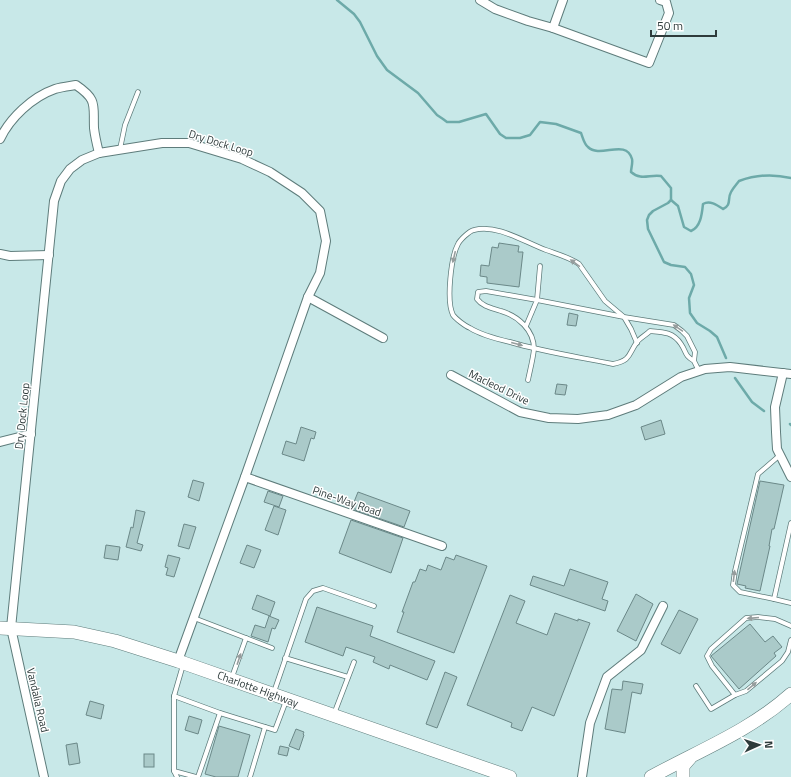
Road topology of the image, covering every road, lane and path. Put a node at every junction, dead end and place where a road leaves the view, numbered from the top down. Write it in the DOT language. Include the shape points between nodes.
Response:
graph roads {
  1 [pos="480,0"];
  2 [pos="563,0"];
  3 [pos="664,1"];
  4 [pos="553,28"];
  5 [pos="138,92"];
  6 [pos="0,139"];
  7 [pos="120,150"];
  8 [pos="99,153"];
  9 [pos="0,254"];
  10 [pos="49,255"];
  11 [pos="540,266"];
  12 [pos="308,297"];
  13 [pos="537,300"];
  14 [pos="624,318"];
  15 [pos="526,326"];
  16 [pos="383,338"];
  17 [pos="637,343"];
  18 [pos="534,348"];
  19 [pos="694,361"];
  20 [pos="699,371"];
  21 [pos="787,374"];
  22 [pos="450,375"];
  23 [pos="528,380"];
  24 [pos="31,434"];
  25 [pos="0,442"];
  26 [pos="780,455"];
  27 [pos="245,477"];
  28 [pos="791,477"];
  29 [pos="791,523"];
  30 [pos="442,546"];
  31 [pos="774,599"];
  32 [pos="791,603"];
  33 [pos="374,606"];
  34 [pos="663,606"];
  35 [pos="193,618"];
  36 [pos="791,626"];
  37 [pos="5,628"];
  38 [pos="246,638"];
  39 [pos="791,640"];
  40 [pos="272,648"];
  41 [pos="286,658"];
  42 [pos="181,662"];
  43 [pos="354,662"];
  44 [pos="348,677"];
  45 [pos="232,680"];
  46 [pos="696,686"];
  47 [pos="274,694"];
  48 [pos="791,694"];
  49 [pos="735,695"];
  50 [pos="174,696"];
  51 [pos="287,699"];
  52 [pos="220,713"];
  53 [pos="334,716"];
  54 [pos="265,727"];
  55 [pos="690,758"];
  56 [pos="174,771"];
  57 [pos="44,777"];
  58 [pos="177,777"];
  59 [pos="197,777"];
  60 [pos="250,777"];
  61 [pos="510,777"];
  62 [pos="582,777"];
  63 [pos="651,777"];
  64 [pos="683,777"];
  1 -- 4 [label="street" via="495,9"];
  2 -- 4 [label="street"];
  3 -- 4 [label="street" via="668,13 649,64"];
  5 -- 7 [label="lane" via="125,125"];
  6 -- 8 [label="street" via="16,116 36,99 55,89 76,85 88,93 95,108 94,130"];
  7 -- 8 [label="street, Dry Dock Loop"];
  7 -- 12 [label="street, Dry Dock Loop" via="162,143 189,143 259,166 302,193 320,211 326,241 320,273"];
  8 -- 10 [label="street, Dry Dock Loop" via="82,160 70,169 61,181 54,201"];
  9 -- 10 [label="street"];
  10 -- 24 [label="street, Dry Dock Loop"];
  11 -- 13 [label="lane"];
  12 -- 16 [label="street"];
  12 -- 27 [label="street, Dry Dock Loop"];
  13 -- 14 [label="lane"];
  13 -- 15 [label="lane"];
  13 -- 15 [label="lane" via="486,291 478,292 477,299 481,305 504,312"];
  14 -- 17 [label="lane"];
  14 -- 18 [label="lane, one-way" via="605,301 579,264 573,260 515,236 490,229 472,230 458,242 453,260 450,302 454,316 470,328"];
  19 -- 14 [label="lane, one-way" via="695,352 687,336 674,325"];
  15 -- 18 [label="lane"];
  17 -- 18 [label="lane" via="628,357 614,364"];
  17 -- 19 [label="lane" via="650,332 664,332 674,336 687,356"];
  18 -- 23 [label="lane"];
  19 -- 20 [label="lane"];
  20 -- 21 [label="street, Macleod Drive" via="730,367"];
  20 -- 22 [label="street, Macleod Drive" via="681,377 636,405 608,415 578,419 549,418 520,412"];
  21 -- 26 [label="street" via="775,407 777,450"];
  24 -- 25 [label="street"];
  24 -- 37 [label="street, Dry Dock Loop"];
  26 -- 28 [label="street"];
  31 -- 26 [label="lane, one-way" via="740,592 733,585 758,474"];
  27 -- 30 [label="street, Pine-Way Road"];
  27 -- 35 [label="street, Dry Dock Loop"];
  29 -- 31 [label="lane"];
  31 -- 32 [label="lane"];
  33 -- 41 [label="lane" via="323,588 313,591 306,598"];
  34 -- 62 [label="street" via="641,650 607,677 590,723"];
  35 -- 38 [label="lane"];
  35 -- 42 [label="street, Dry Dock Loop"];
  36 -- 49 [label="lane, one-way" via="769,618 746,618 710,649 707,656 712,666"];
  37 -- 42 [label="main road, Charlotte Highway" via="74,632 115,641"];
  37 -- 57 [label="street, Vandalia Road"];
  38 -- 40 [label="lane"];
  45 -- 38 [label="lane, one-way"];
  49 -- 39 [label="lane, one-way" via="746,691 782,661"];
  41 -- 44 [label="lane"];
  41 -- 47 [label="lane"];
  42 -- 45 [label="main road, Charlotte Highway"];
  42 -- 50 [label="lane"];
  43 -- 44 [label="lane"];
  44 -- 53 [label="lane"];
  45 -- 47 [label="main road, Charlotte Highway"];
  46 -- 49 [label="lane" via="711,709"];
  47 -- 51 [label="main road, Charlotte Highway"];
  48 -- 55 [label="main road" via="750,724"];
  50 -- 52 [label="lane"];
  50 -- 56 [label="lane"];
  51 -- 53 [label="main road, Charlotte Highway"];
  51 -- 54 [label="lane" via="275,730"];
  52 -- 54 [label="lane"];
  52 -- 59 [label="lane"];
  53 -- 61 [label="main road, Charlotte Highway"];
  54 -- 60 [label="lane"];
  55 -- 63 [label="main road"];
  55 -- 64 [label="main road" via="683,766"];
  56 -- 58 [label="lane"];
  56 -- 59 [label="lane"];
}
